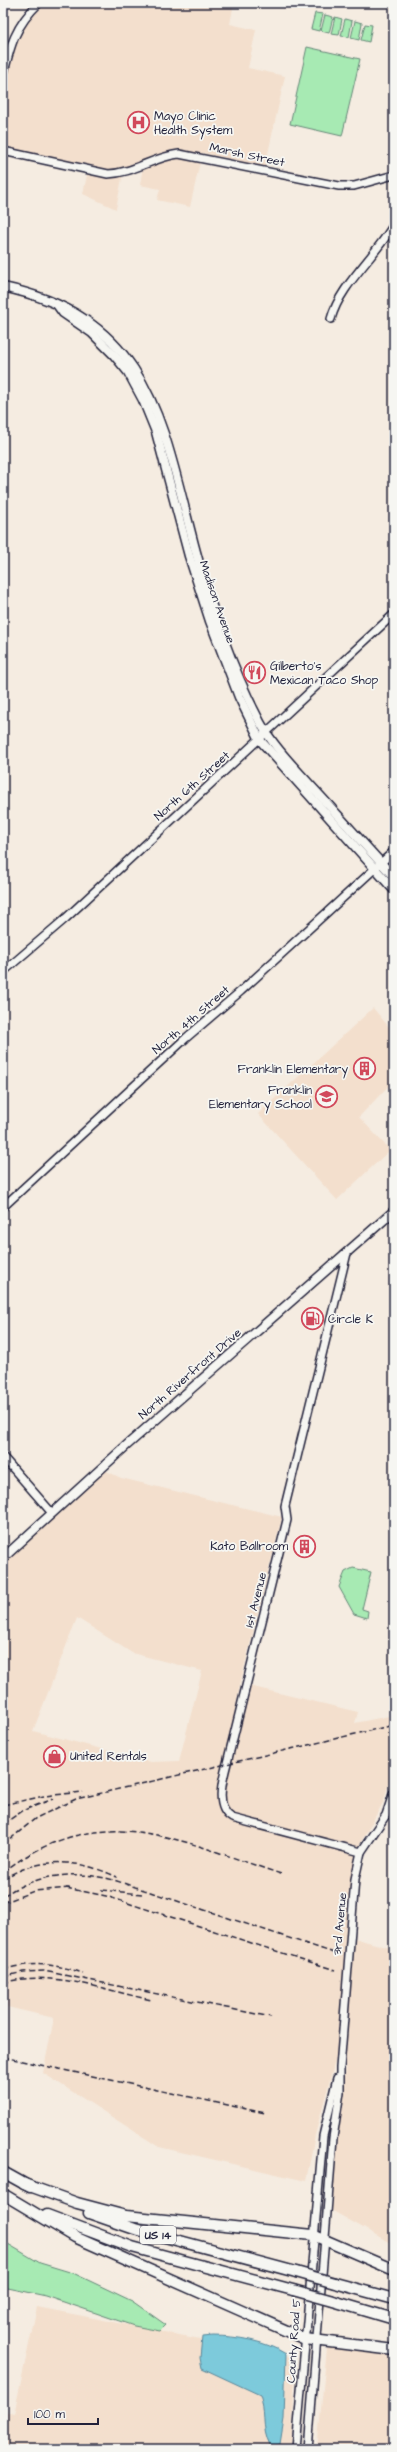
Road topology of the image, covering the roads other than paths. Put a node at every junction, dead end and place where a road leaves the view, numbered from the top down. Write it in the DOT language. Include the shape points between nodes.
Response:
graph roads {
  1 [pos="39,3"];
  2 [pos="3,78"];
  3 [pos="3,151"];
  4 [pos="394,175"];
  5 [pos="394,224"];
  6 [pos="3,287"];
  7 [pos="58,306"];
  8 [pos="331,320"];
  9 [pos="394,614"];
  10 [pos="266,733"];
  11 [pos="260,740"];
  12 [pos="394,851"];
  13 [pos="381,862"];
  14 [pos="374,868"];
  15 [pos="394,877"];
  16 [pos="394,890"];
  17 [pos="3,972"];
  18 [pos="3,1206"];
  19 [pos="394,1212"];
  20 [pos="346,1253"];
  21 [pos="3,1457"];
  22 [pos="52,1513"];
  23 [pos="3,1558"];
  24 [pos="394,1792"];
  25 [pos="361,1852"];
  26 [pos="340,2068"];
  27 [pos="3,2172"];
  28 [pos="24,2184"];
  29 [pos="3,2193"];
  30 [pos="313,2235"];
  31 [pos="325,2239"];
  32 [pos="394,2270"];
  33 [pos="394,2299"];
  34 [pos="394,2319"];
  35 [pos="305,2340"];
  36 [pos="317,2341"];
  37 [pos="394,2350"];
  38 [pos="296,2449"];
  39 [pos="308,2449"];
  1 -- 2 [label="street" via="17,29 9,49"];
  3 -- 4 [label="street, Marsh Street" via="108,174 123,173 161,157 179,154 339,186 354,186"];
  5 -- 8 [label="street" via="342,295"];
  6 -- 7 [label="main road, Madison Avenue"];
  7 -- 10 [label="main road, Madison Avenue" via="66,307 78,314 104,334 126,358 150,396 163,430 208,592 236,667"];
  7 -- 11 [label="main road, Madison Avenue" via="63,313 92,333 114,354 131,377 143,400 156,432 189,556 210,620 229,673"];
  9 -- 10 [label="street, North 6th Street"];
  10 -- 11 [label="street, North 6th Street"];
  10 -- 13 [label="main road, Madison Avenue"];
  11 -- 14 [label="main road, Madison Avenue"];
  11 -- 17 [label="street, North 6th Street" via="66,918"];
  12 -- 13 [label="street, North 4th Street"];
  13 -- 14 [label="street, North 4th Street"];
  13 -- 15 [label="main road, Madison Avenue"];
  14 -- 16 [label="main road, Madison Avenue"];
  14 -- 18 [label="street, North 4th Street"];
  19 -- 20 [label="main road, North Riverfront Drive"];
  20 -- 22 [label="main road, North Riverfront Drive"];
  20 -- 25 [label="street, 1st Avenue" via="285,1506 286,1520 228,1759 222,1796 224,1811 232,1818"];
  21 -- 22 [label="street"];
  22 -- 23 [label="main road, North Riverfront Drive"];
  24 -- 25 [label="street, 3rd Avenue" via="386,1815"];
  25 -- 26 [label="street, 3rd Avenue" via="355,1879"];
  26 -- 30 [label="street, 3rd Avenue" via="323,2136"];
  26 -- 31 [label="street, 3rd Avenue" via="340,2092 333,2138"];
  27 -- 28 [label="highway, US 14"];
  28 -- 30 [label="highway" via="77,2203 126,2216"];
  28 -- 33 [label="highway, US 14, bridge" via="68,2205 129,2227"];
  29 -- 34 [label="highway, US 14, bridge" via="44,2214 107,2239"];
  29 -- 35 [label="highway" via="75,2237"];
  30 -- 31 [label="highway"];
  30 -- 35 [label="street, County Road 5"];
  31 -- 32 [label="highway"];
  31 -- 36 [label="street, County Road 5"];
  35 -- 36 [label="highway"];
  35 -- 38 [label="street, County Road 5"];
  36 -- 37 [label="highway"];
  36 -- 39 [label="street, County Road 5"];
}
